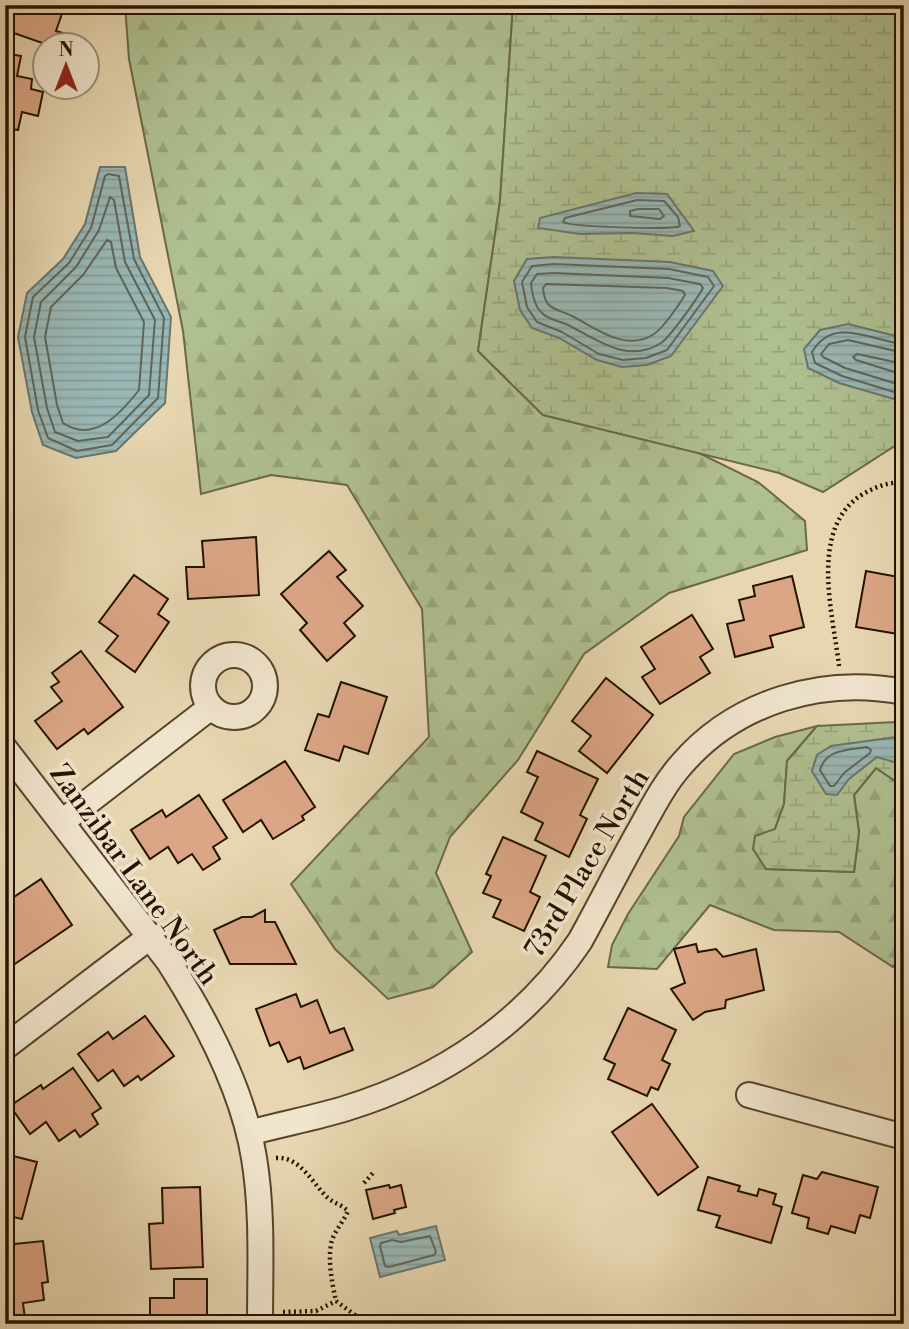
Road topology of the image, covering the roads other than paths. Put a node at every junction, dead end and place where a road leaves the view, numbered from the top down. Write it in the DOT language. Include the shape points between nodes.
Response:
graph roads {
  1 [pos="904,692"];
  2 [pos="211,707"];
  3 [pos="5,749"];
  4 [pos="62,822"];
  5 [pos="151,936"];
  6 [pos="5,1047"];
  7 [pos="748,1096"];
  8 [pos="249,1133"];
  9 [pos="904,1137"];
  10 [pos="260,1324"];
  1 -- 8 [label="street, 73rd Place North" via="842,687 806,692 734,719 680,765 566,962 522,1009 464,1055 427,1077 345,1108"];
  2 -- 4 [label="street"];
  3 -- 4 [label="street, Zanzibar Lane North"];
  4 -- 5 [label="street, Zanzibar Lane North"];
  5 -- 6 [label="street"];
  5 -- 8 [label="street, Zanzibar Lane North" via="209,1032"];
  7 -- 9 [label="street"];
  8 -- 10 [label="street, Zanzibar Lane North" via="257,1193"];
}
